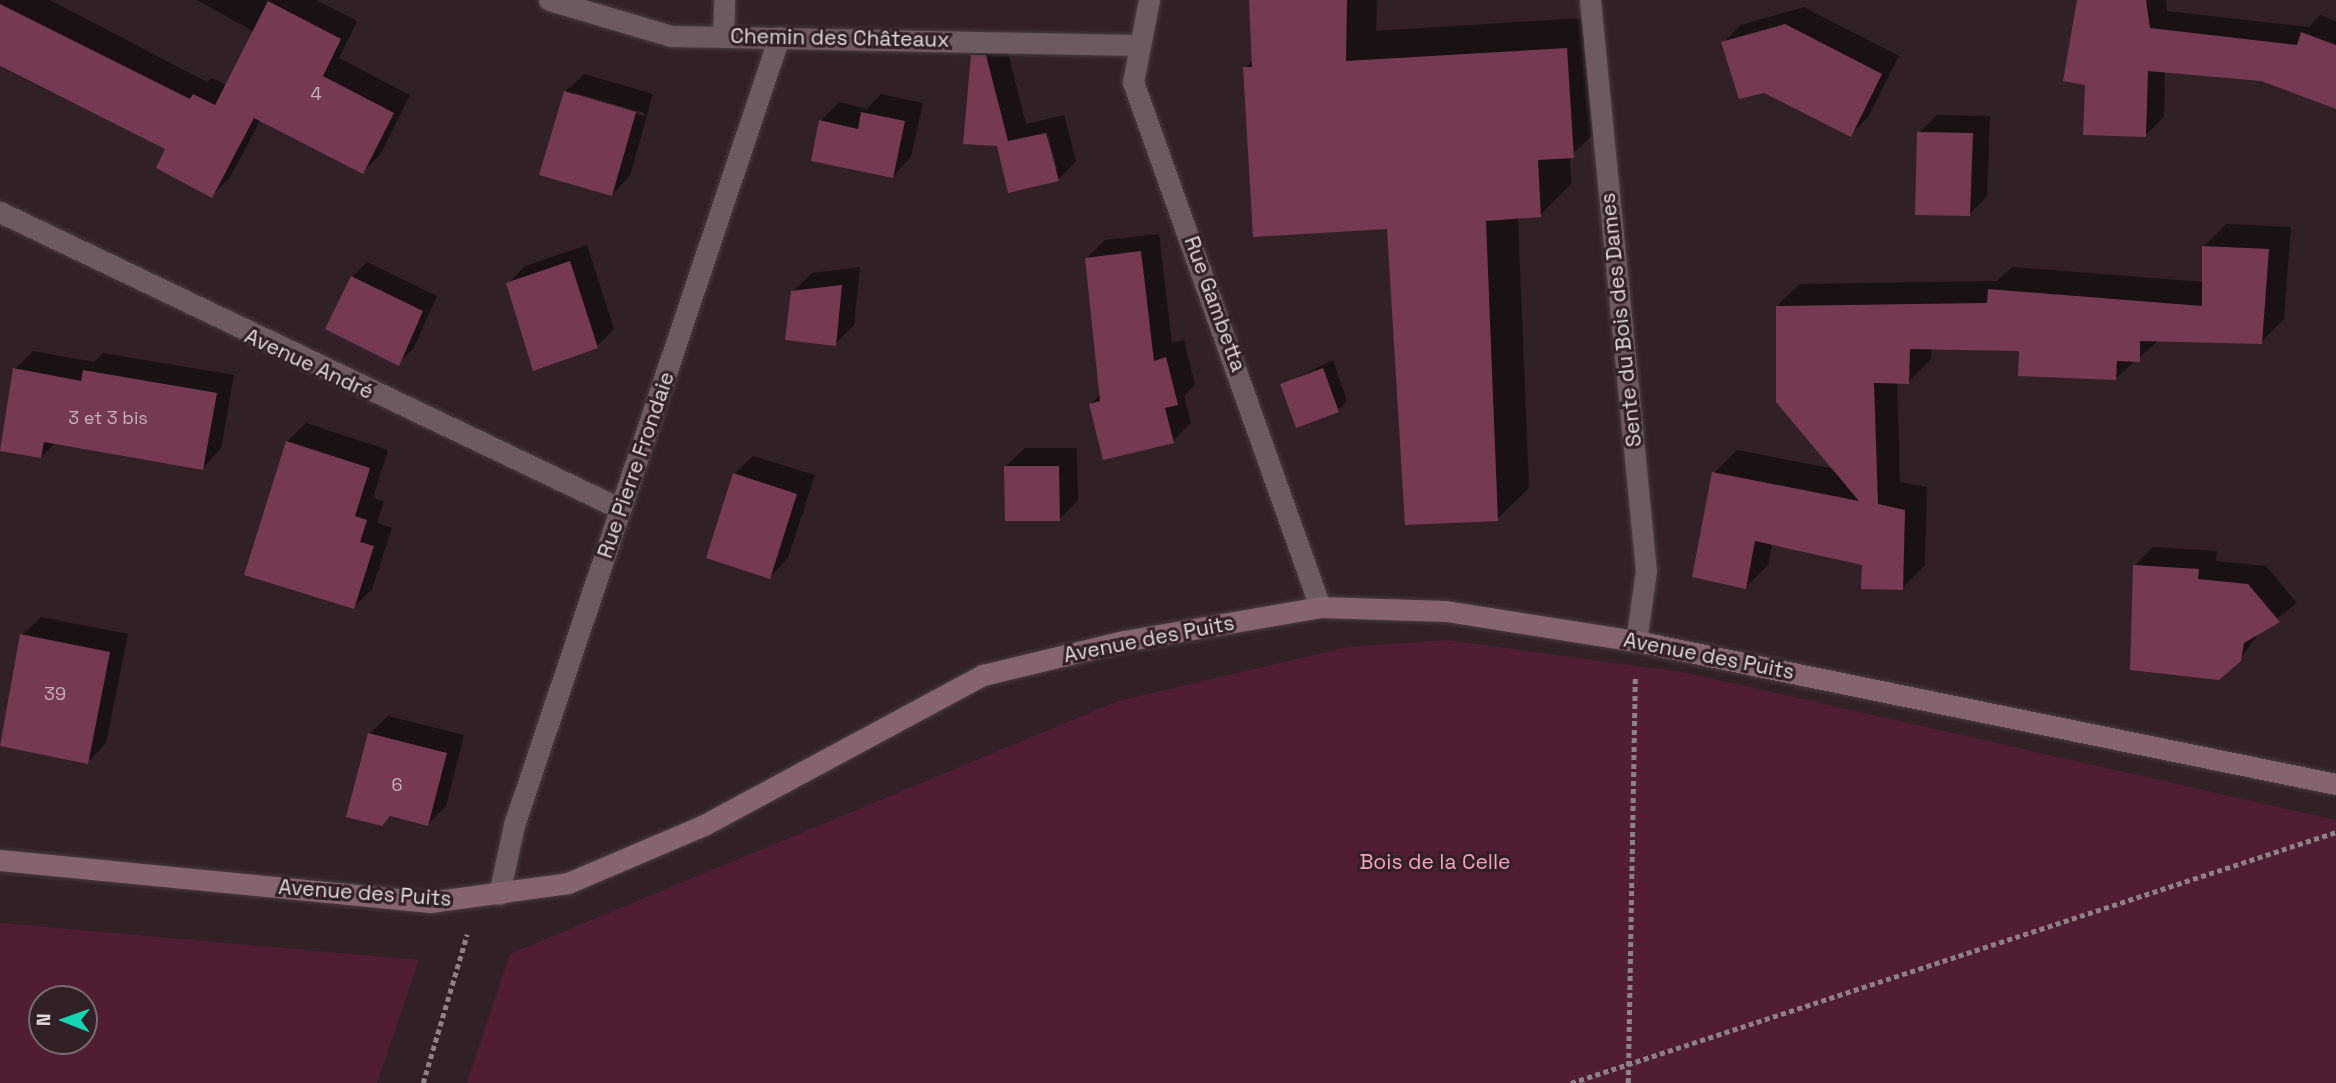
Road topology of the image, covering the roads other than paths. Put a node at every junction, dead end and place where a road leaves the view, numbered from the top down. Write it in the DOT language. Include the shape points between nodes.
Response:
graph roads {
  1 [pos="549,0"];
  2 [pos="724,0"];
  3 [pos="1149,0"];
  4 [pos="1590,0"];
  5 [pos="723,36"];
  6 [pos="779,37"];
  7 [pos="1136,45"];
  8 [pos="0,212"];
  9 [pos="621,509"];
  10 [pos="1320,607"];
  11 [pos="1636,641"];
  12 [pos="2336,784"];
  13 [pos="0,860"];
  14 [pos="499,894"];
  1 -- 5 [label="street, Chemin des Châteaux" via="671,36"];
  2 -- 5 [label="street"];
  3 -- 7 [label="street, Rue Gambetta"];
  4 -- 11 [label="street, Sente du Bois des Dames" via="1646,571"];
  5 -- 6 [label="street, Chemin des Châteaux"];
  6 -- 7 [label="street, Chemin des Châteaux"];
  6 -- 9 [label="street, Rue Pierre Frondaie"];
  7 -- 10 [label="street, Rue Gambetta" via="1133,82"];
  8 -- 9 [label="street, Avenue André"];
  9 -- 14 [label="street, Rue Pierre Frondaie" via="514,825"];
  10 -- 11 [label="street, Avenue des Puits" via="1446,611"];
  10 -- 14 [label="street, Avenue des Puits" via="1124,641 983,675 620,863 568,883"];
  11 -- 12 [label="street, Avenue des Puits"];
  13 -- 14 [label="street, Avenue des Puits" via="430,902"];
}
